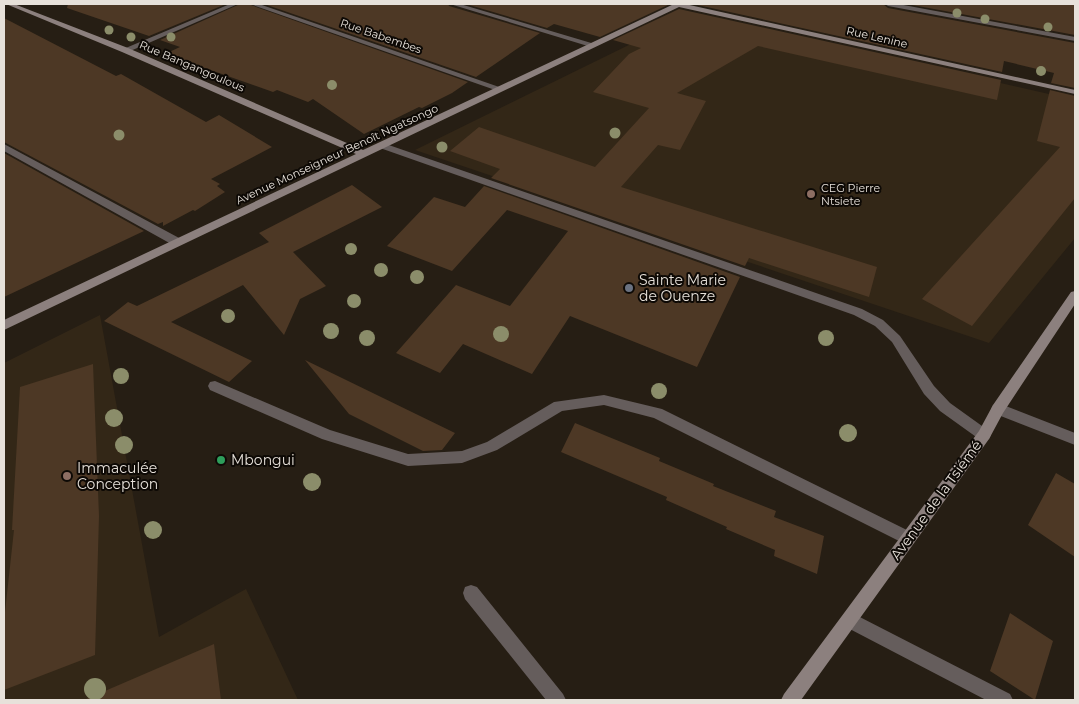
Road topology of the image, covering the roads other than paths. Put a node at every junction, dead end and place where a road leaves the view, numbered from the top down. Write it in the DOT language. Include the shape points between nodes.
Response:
graph roads {
  1 [pos="9,4"];
  2 [pos="235,4"];
  3 [pos="253,4"];
  4 [pos="453,4"];
  5 [pos="677,4"];
  6 [pos="888,4"];
  7 [pos="1075,39"];
  8 [pos="594,45"];
  9 [pos="125,50"];
  10 [pos="501,89"];
  11 [pos="1075,92"];
  12 [pos="383,146"];
  13 [pos="4,147"];
  14 [pos="364,154"];
  15 [pos="177,242"];
  16 [pos="1075,295"];
  17 [pos="4,325"];
  18 [pos="215,386"];
  19 [pos="998,409"];
  20 [pos="984,435"];
  21 [pos="1075,439"];
  22 [pos="908,538"];
  23 [pos="471,593"];
  24 [pos="850,620"];
  25 [pos="557,700"];
  26 [pos="790,700"];
  27 [pos="1004,700"];
  1 -- 9 [label="street, Rue Bangangoulous"];
  2 -- 9 [label="street"];
  3 -- 10 [label="street, Rue Babembes"];
  4 -- 8 [label="street"];
  5 -- 8 [label="street, Avenue Monseigneur Benoît Ngatsongo"];
  5 -- 11 [label="street, Rue Lenine"];
  6 -- 7 [label="street"];
  8 -- 10 [label="street, Avenue Monseigneur Benoît Ngatsongo"];
  9 -- 14 [label="street, Rue Bangangoulous"];
  10 -- 12 [label="street, Avenue Monseigneur Benoît Ngatsongo"];
  12 -- 14 [label="street, Avenue Monseigneur Benoît Ngatsongo"];
  12 -- 20 [label="street" via="858,312 879,323 896,339 929,390 945,407"];
  13 -- 15 [label="street"];
  14 -- 15 [label="street, Avenue Monseigneur Benoît Ngatsongo"];
  15 -- 17 [label="street, Avenue Monseigneur Benoît Ngatsongo"];
  16 -- 19 [label="street, Avenue de la Tsiémé"];
  18 -- 22 [label="street" via="326,435 408,460 462,457 492,446 559,406 604,400 656,413"];
  19 -- 20 [label="street, Avenue de la Tsiémé"];
  19 -- 21 [label="street"];
  20 -- 22 [label="street, Avenue de la Tsiémé"];
  22 -- 24 [label="street, Avenue de la Tsiémé"];
  23 -- 25 [label="street"];
  24 -- 26 [label="street, Avenue de la Tsiémé"];
  24 -- 27 [label="street"];
}
